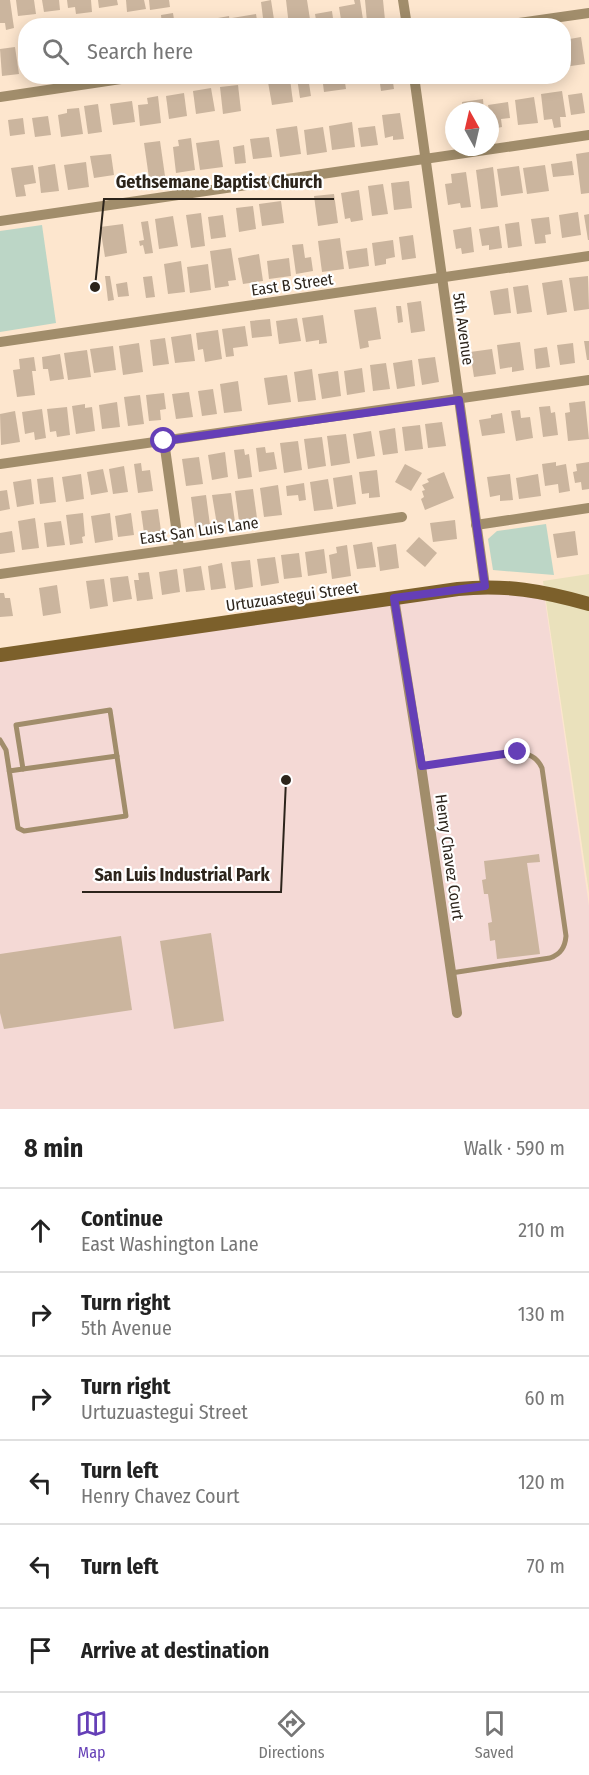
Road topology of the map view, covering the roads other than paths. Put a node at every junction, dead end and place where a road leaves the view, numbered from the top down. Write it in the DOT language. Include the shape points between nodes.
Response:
graph roads {
  1 [pos="403,0"];
  2 [pos="589,13"];
  3 [pos="406,18"];
  4 [pos="554,18"];
  5 [pos="87,84"];
  6 [pos="415,84"];
  7 [pos="0,97"];
  8 [pos="589,135"];
  9 [pos="426,158"];
  10 [pos="0,221"];
  11 [pos="589,256"];
  12 [pos="442,278"];
  13 [pos="0,342"];
  14 [pos="589,380"];
  15 [pos="459,400"];
  16 [pos="164,441"];
  17 [pos="0,464"];
  18 [pos="589,508"];
  19 [pos="402,518"];
  20 [pos="476,525"];
  21 [pos="179,548"];
  22 [pos="0,574"];
  23 [pos="485,586"];
  24 [pos="394,598"];
  25 [pos="589,604"];
  26 [pos="0,655"];
  27 [pos="0,739"];
  28 [pos="117,756"];
  29 [pos="422,766"];
  30 [pos="23,769"];
  31 [pos="9,771"];
  32 [pos="451,973"];
  33 [pos="457,1013"];
  1 -- 3 [label="street"];
  2 -- 4 [label="street"];
  5 -- 7 [label="street"];
  6 -- 9 [label="street, 5th Avenue"];
  8 -- 9 [label="street"];
  9 -- 10 [label="street"];
  9 -- 12 [label="street, 5th Avenue"];
  11 -- 12 [label="street, East B Street"];
  12 -- 13 [label="street, East B Street"];
  12 -- 15 [label="street, 5th Avenue"];
  14 -- 15 [label="street"];
  15 -- 16 [label="street"];
  15 -- 20 [label="street, 5th Avenue"];
  16 -- 17 [label="street"];
  16 -- 21 [label="street"];
  18 -- 20 [label="street"];
  19 -- 21 [label="street, East San Luis Lane"];
  20 -- 23 [label="street, 5th Avenue"];
  21 -- 22 [label="street, East San Luis Lane"];
  23 -- 24 [label="main road, Urtuzuastegui Street"];
  23 -- 25 [label="main road, Urtuzuastegui Street" via="544,593"];
  24 -- 26 [label="main road, Urtuzuastegui Street"];
  24 -- 29 [label="street, Henry Chavez Court"];
  27 -- 31 [label="lane"];
  28 -- 30 [label="lane"];
  28 -- 30 [label="lane" via="110,710 16,725"];
  28 -- 31 [label="lane" via="126,816 35,830 18,828"];
  29 -- 32 [label="street, Henry Chavez Court"];
  29 -- 32 [label="lane" via="518,752 535,758 542,768 566,936 562,950 550,958"];
  30 -- 31 [label="lane"];
  32 -- 33 [label="street, Henry Chavez Court"];
}
